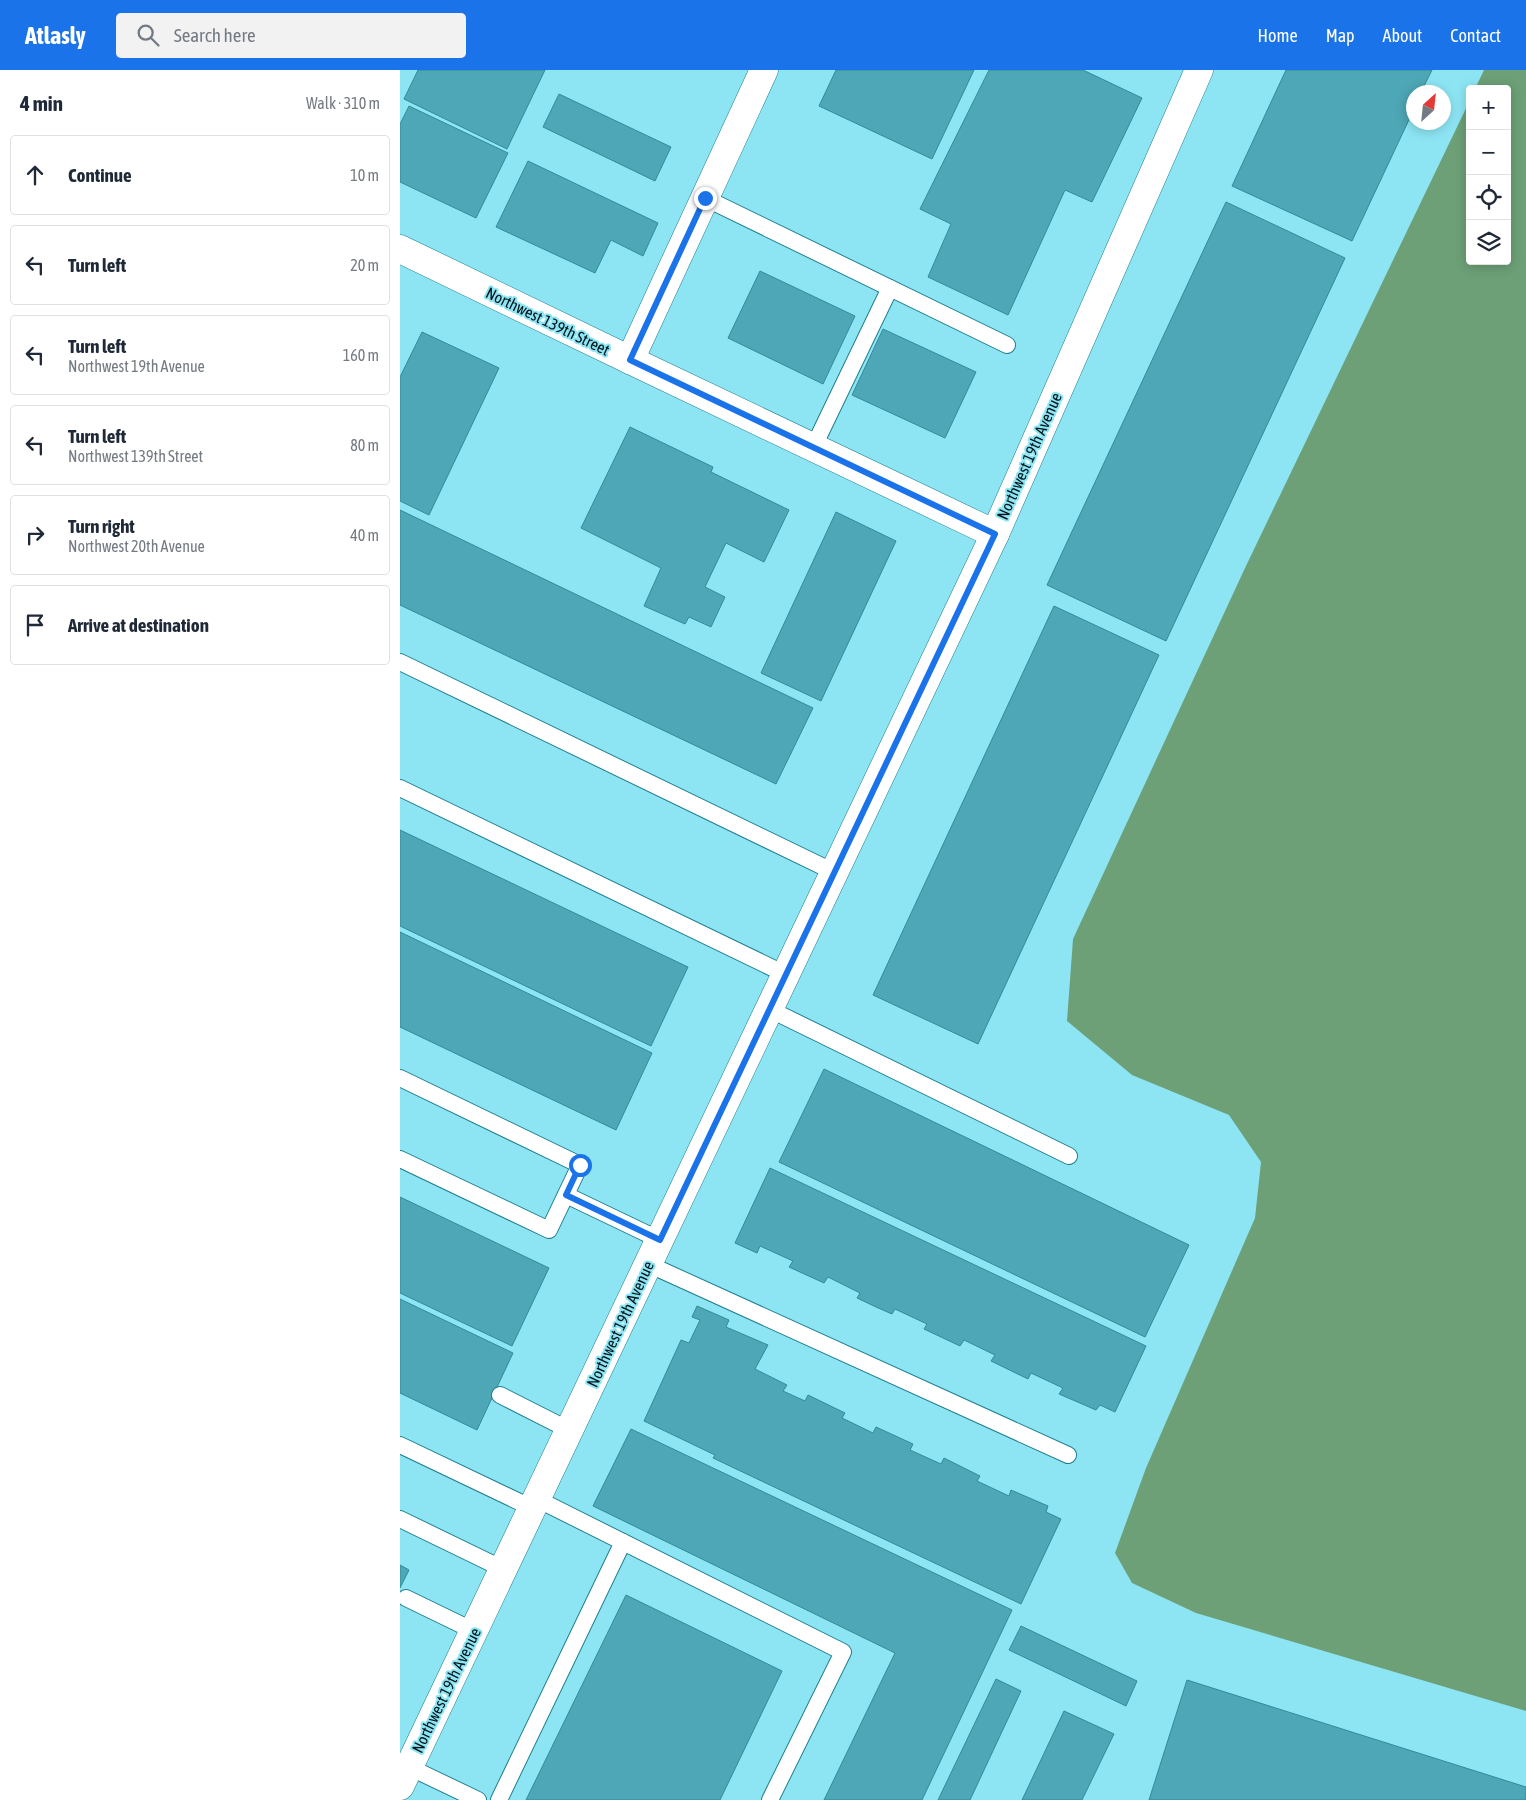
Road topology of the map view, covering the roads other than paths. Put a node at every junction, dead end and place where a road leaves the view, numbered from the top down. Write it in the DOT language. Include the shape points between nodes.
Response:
graph roads {
  1 [pos="764,70"];
  2 [pos="1199,70"];
  3 [pos="705,198"];
  4 [pos="400,248"];
  5 [pos="890,288"];
  6 [pos="1007,345"];
  7 [pos="630,360"];
  8 [pos="813,448"];
  9 [pos="995,534"];
  10 [pos="400,662"];
  11 [pos="400,788"];
  12 [pos="834,872"];
  13 [pos="786,974"];
  14 [pos="769,1009"];
  15 [pos="400,1078"];
  16 [pos="1069,1156"];
  17 [pos="400,1159"];
  18 [pos="566,1195"];
  19 [pos="660,1240"];
  20 [pos="648,1264"];
  21 [pos="500,1395"];
  22 [pos="569,1430"];
  23 [pos="400,1445"];
  24 [pos="1068,1456"];
  25 [pos="534,1503"];
  26 [pos="400,1519"];
  27 [pos="622,1542"];
  28 [pos="503,1569"];
  29 [pos="406,1598"];
  30 [pos="474,1631"];
  31 [pos="405,1776"];
  32 [pos="478,1800"];
  33 [pos="499,1800"];
  34 [pos="770,1800"];
  1 -- 3 [label="street"];
  2 -- 9 [label="street, Northwest 19th Avenue"];
  3 -- 5 [label="lane"];
  3 -- 7 [label="street"];
  4 -- 7 [label="street, Northwest 139th Street"];
  5 -- 6 [label="lane"];
  5 -- 8 [label="lane"];
  7 -- 8 [label="street, Northwest 139th Street"];
  8 -- 9 [label="street, Northwest 139th Street"];
  9 -- 12 [label="street, Northwest 19th Avenue"];
  10 -- 12 [label="lane"];
  11 -- 13 [label="lane"];
  12 -- 13 [label="street, Northwest 19th Avenue"];
  13 -- 14 [label="street, Northwest 19th Avenue"];
  14 -- 16 [label="lane"];
  14 -- 19 [label="street, Northwest 19th Avenue"];
  15 -- 18 [label="lane" via="580,1165"];
  17 -- 18 [label="lane" via="550,1230"];
  18 -- 19 [label="lane"];
  19 -- 20 [label="street, Northwest 19th Avenue"];
  20 -- 22 [label="street, Northwest 19th Avenue"];
  20 -- 24 [label="lane"];
  21 -- 22 [label="lane"];
  22 -- 25 [label="street, Northwest 19th Avenue"];
  23 -- 25 [label="lane"];
  25 -- 27 [label="lane"];
  25 -- 28 [label="street, Northwest 19th Avenue"];
  26 -- 28 [label="lane"];
  27 -- 33 [label="lane"];
  27 -- 34 [label="lane" via="843,1652"];
  28 -- 30 [label="street, Northwest 19th Avenue"];
  29 -- 30 [label="lane"];
  30 -- 31 [label="street, Northwest 19th Avenue"];
  31 -- 32 [label="lane"];
}
